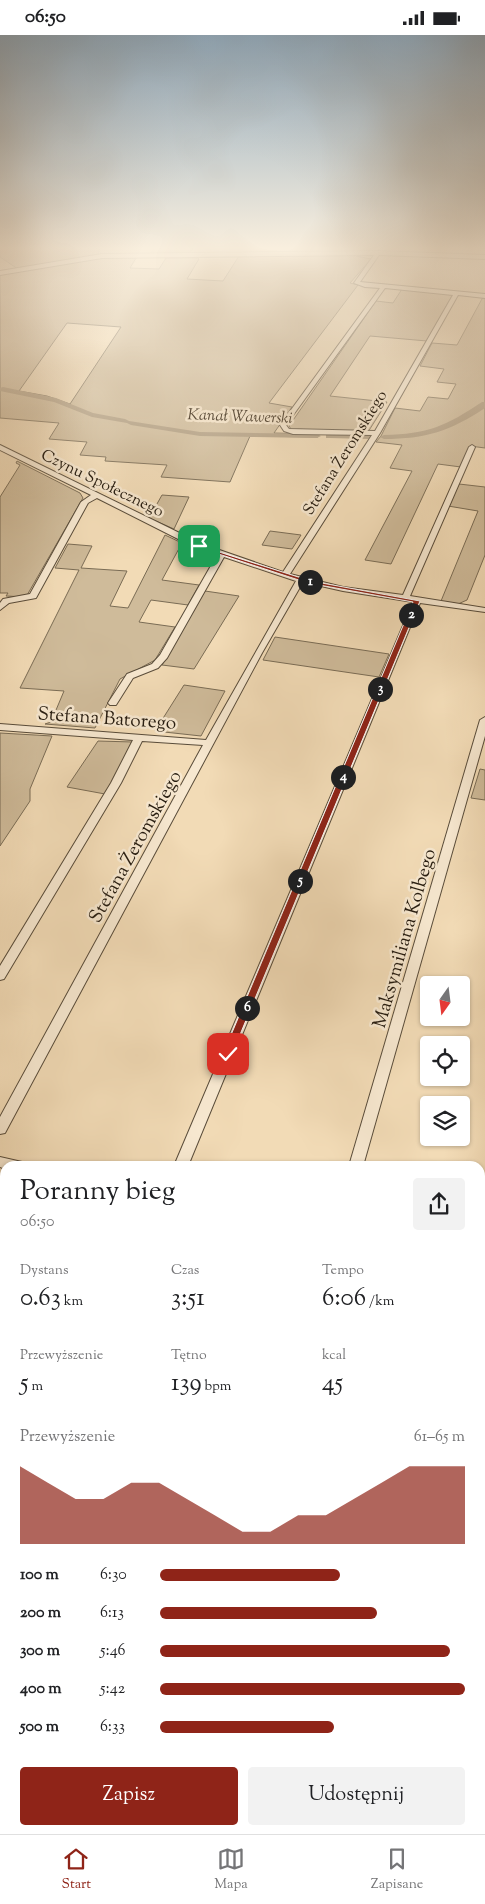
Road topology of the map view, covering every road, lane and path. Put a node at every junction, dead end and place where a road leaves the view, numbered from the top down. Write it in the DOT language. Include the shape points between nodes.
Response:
graph roads {
  1 [pos="351,331"];
  2 [pos="435,331"];
  3 [pos="377,433"];
  4 [pos="0,447"];
  5 [pos="472,447"];
  6 [pos="95,496"];
  7 [pos="222,554"];
  8 [pos="285,575"];
  9 [pos="300,580"];
  10 [pos="405,599"];
  11 [pos="417,601"];
  12 [pos="0,608"];
  13 [pos="485,610"];
  14 [pos="113,703"];
  15 [pos="485,720"];
  16 [pos="0,727"];
  17 [pos="139,737"];
  18 [pos="210,743"];
  19 [pos="0,976"];
  20 [pos="0,1129"];
  21 [pos="183,1161"];
  22 [pos="357,1161"];
  1 -- 3 [label="street" via="283,425 293,432"];
  2 -- 3 [label="street, Stefana Żeromskiego"];
  3 -- 8 [label="street, Stefana Żeromskiego"];
  4 -- 6 [label="street, Czynu Społecznego"];
  5 -- 10 [label="street"];
  6 -- 7 [label="street, Czynu Społecznego"];
  6 -- 12 [label="street" via="86,502 33,597 6,601"];
  7 -- 8 [label="street, Czynu Społecznego"];
  7 -- 14 [label="street" via="164,656 155,666 130,676"];
  8 -- 9 [label="street, Czynu Społecznego"];
  9 -- 10 [label="street, Czynu Społecznego"];
  9 -- 18 [label="street, Stefana Żeromskiego"];
  10 -- 11 [label="street, Czynu Społecznego"];
  11 -- 13 [label="street, Czynu Społecznego"];
  11 -- 21 [label="street"];
  15 -- 22 [label="street, Maksymiliana Kolbego"];
  16 -- 17 [label="street, Stefana Batorego"];
  17 -- 18 [label="street, Stefana Batorego"];
  17 -- 19 [label="street" via="116,783"];
  18 -- 20 [label="street, Stefana Żeromskiego"];
}
